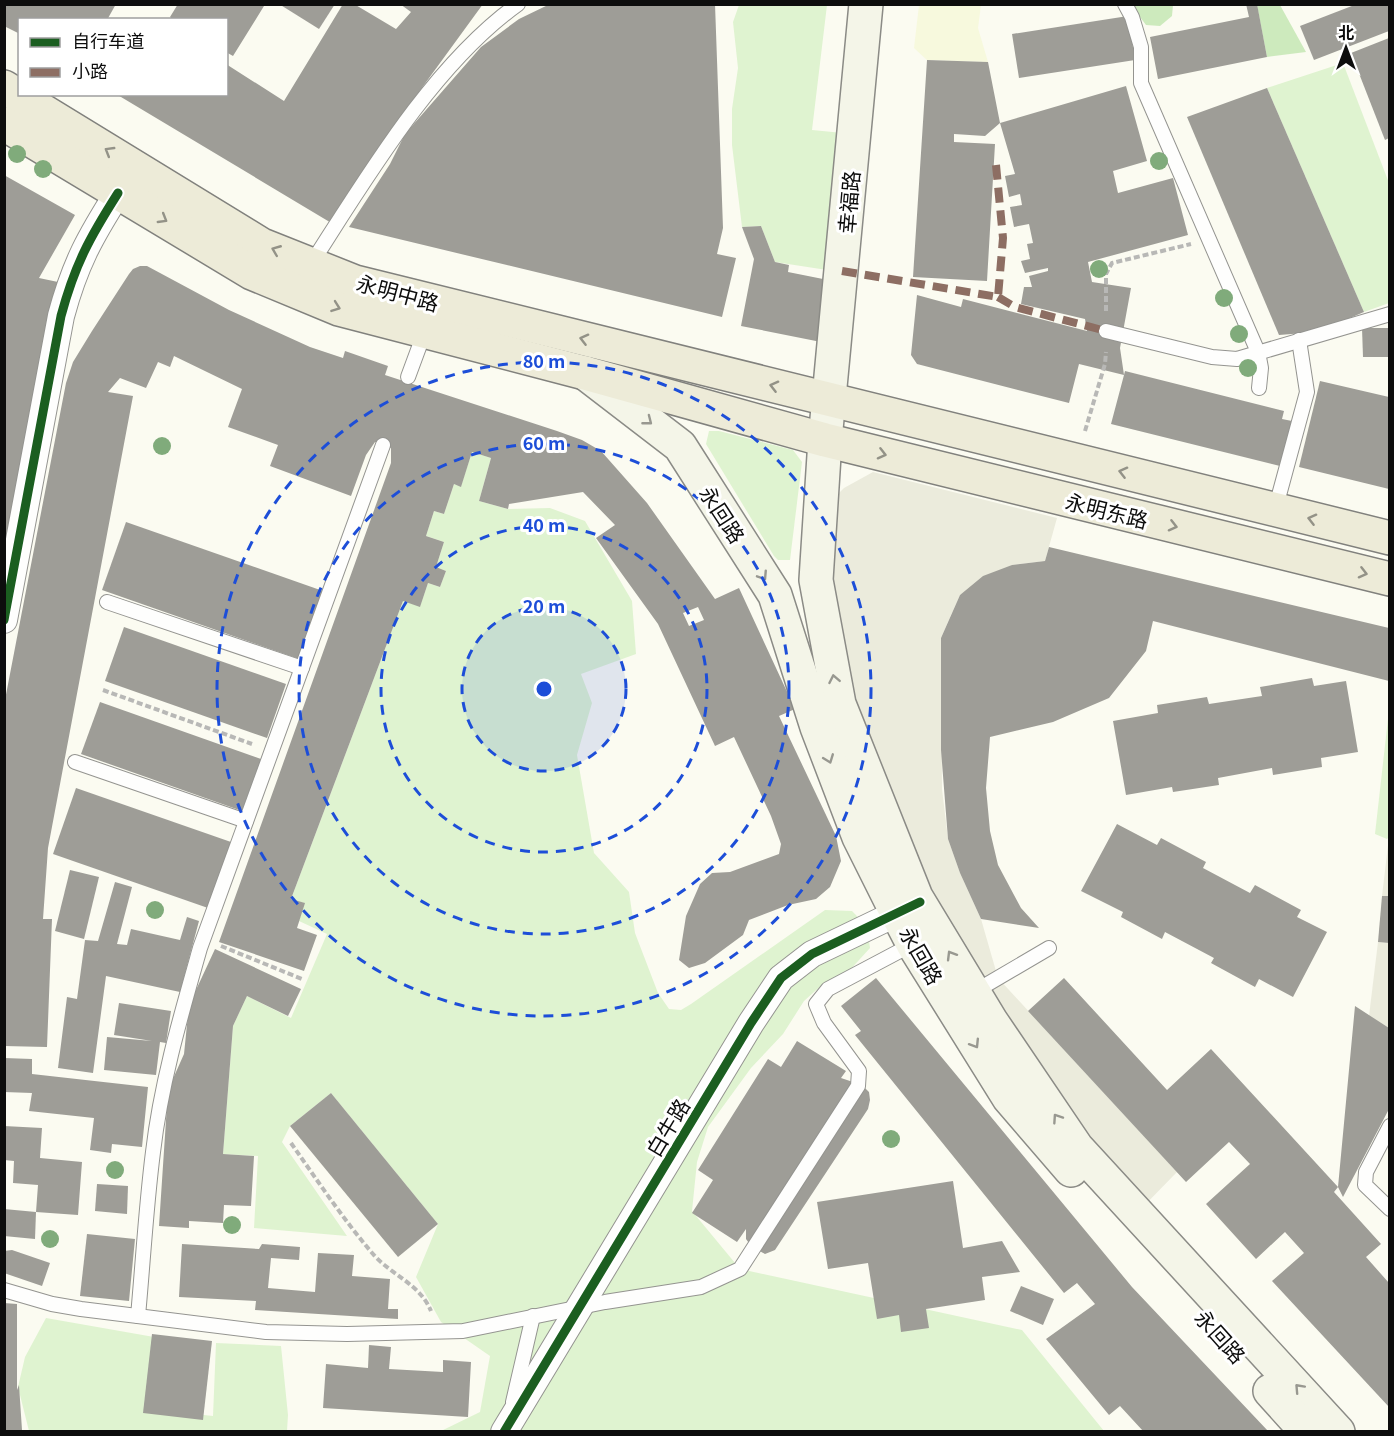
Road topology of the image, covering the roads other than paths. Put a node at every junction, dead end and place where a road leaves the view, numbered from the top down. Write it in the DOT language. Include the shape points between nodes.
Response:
graph roads {
  1 [pos="518,4"];
  2 [pos="866,4"];
  3 [pos="1125,4"];
  4 [pos="4,87"];
  5 [pos="18,96"];
  6 [pos="19,96"];
  7 [pos="4,124"];
  8 [pos="118,192"];
  9 [pos="311,264"];
  10 [pos="1389,314"];
  11 [pos="1106,330"];
  12 [pos="425,331"];
  13 [pos="1299,340"];
  14 [pos="1258,352"];
  15 [pos="585,373"];
  16 [pos="408,377"];
  17 [pos="1259,388"];
  18 [pos="830,400"];
  19 [pos="818,438"];
  20 [pos="383,445"];
  21 [pos="1275,510"];
  22 [pos="1389,538"];
  23 [pos="1389,579"];
  24 [pos="107,602"];
  25 [pos="4,620"];
  26 [pos="302,668"];
  27 [pos="799,670"];
  28 [pos="75,762"];
  29 [pos="246,821"];
  30 [pos="909,908"];
  31 [pos="913,944"];
  32 [pos="1049,948"];
  33 [pos="962,999"];
  34 [pos="1389,1126"];
  35 [pos="1389,1209"];
  36 [pos="4,1290"];
  37 [pos="578,1307"];
  38 [pos="138,1316"];
  39 [pos="532,1316"];
  40 [pos="505,1430"];
  41 [pos="1307,1431"];
  42 [pos="1338,1431"];
  1 -- 9 [label="lane" via="490,25 386,147"];
  2 -- 18 [label="main road, 幸福路"];
  3 -- 14 [label="lane" via="1141,47 1141,82"];
  5 -- 4 [label="main road, 永明中路, one-way"];
  9 -- 6 [label="main road, 永明中路, one-way" via="262,244"];
  7 -- 8 [label="main road, 永明中路"];
  8 -- 12 [label="main road, 永明中路, one-way" via="252,273 339,309"];
  8 -- 25 [label="street" via="88,239 71,278"];
  18 -- 9 [label="main road, 永明中路, one-way" via="355,282"];
  10 -- 13 [label="lane"];
  11 -- 14 [label="lane" via="1226,359"];
  12 -- 15 [label="main road, 永明中路"];
  12 -- 16 [label="lane"];
  13 -- 14 [label="lane"];
  13 -- 21 [label="lane" via="1307,393"];
  14 -- 17 [label="lane"];
  15 -- 19 [label="main road, 永明中路"];
  15 -- 27 [label="main road, 永回路, one-way" via="680,446 775,595"];
  18 -- 19 [label="main road, 幸福路"];
  21 -- 18 [label="main road, 永明东路, one-way"];
  19 -- 23 [label="main road, 永明东路, one-way"];
  19 -- 27 [label="main road"];
  30 -- 19 [label="main road, 永回路, one-way" via="839,704 816,580"];
  20 -- 26 [label="lane"];
  22 -- 21 [label="main road, 永明东路, one-way"];
  24 -- 26 [label="lane"];
  26 -- 29 [label="lane"];
  27 -- 30 [label="main road, 永回路, one-way" via="859,837"];
  28 -- 29 [label="lane"];
  29 -- 38 [label="lane" via="203,939 165,1081 153,1152"];
  30 -- 31 [label="main road, 永回路"];
  33 -- 30 [label="main road, 永回路, one-way"];
  30 -- 37 [label="street, 白牛路" via="812,954 781,978"];
  31 -- 33 [label="main road, 永回路"];
  31 -- 37 [label="lane" via="828,989 816,1004 824,1023 859,1071 858,1086 740,1269 701,1287"];
  32 -- 33 [label="lane"];
  33 -- 41 [label="main road, 永回路, one-way" via="1009,1098"];
  42 -- 33 [label="main road, 永回路, one-way" via="1077,1148"];
  34 -- 35 [label="lane" via="1366,1172 1365,1185"];
  36 -- 38 [label="lane" via="52,1304"];
  37 -- 39 [label="lane"];
  37 -- 40 [label="street, 白牛路"];
  38 -- 39 [label="lane" via="266,1332 347,1335 463,1331"];
  39 -- 40 [label="lane"];
}
